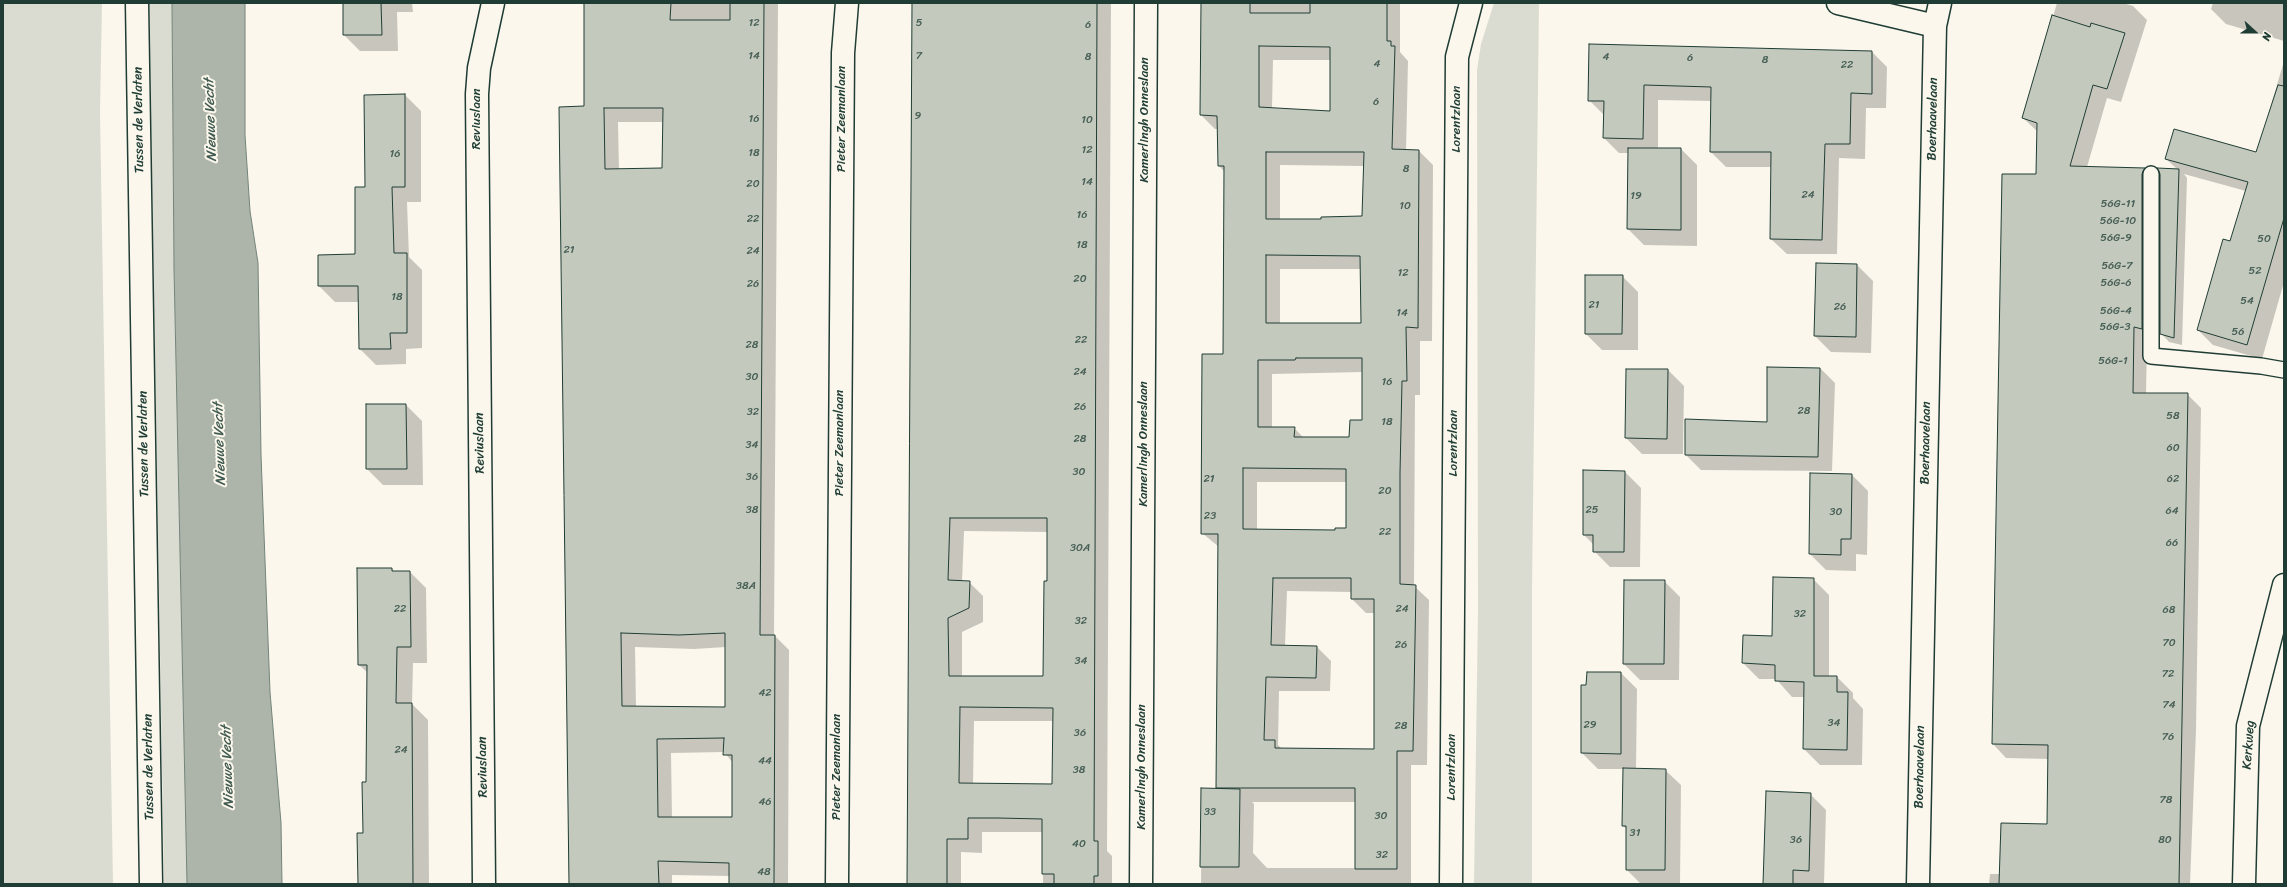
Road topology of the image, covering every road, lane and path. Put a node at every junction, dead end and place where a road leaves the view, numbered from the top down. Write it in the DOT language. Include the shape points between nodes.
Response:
graph roads {
  1 [pos="137,3"];
  2 [pos="494,3"];
  3 [pos="847,3"];
  4 [pos="1146,3"];
  5 [pos="1471,3"];
  6 [pos="1838,3"];
  7 [pos="1940,3"];
  8 [pos="1934,26"];
  9 [pos="2151,174"];
  10 [pos="2284,370"];
  11 [pos="2284,585"];
  12 [pos="152,884"];
  13 [pos="484,884"];
  14 [pos="836,884"];
  15 [pos="1141,884"];
  16 [pos="1450,884"];
  17 [pos="1918,884"];
  18 [pos="2244,884"];
  1 -- 12 [label="street, Tussen de Verlaten"];
  2 -- 13 [label="street, Reviuslaan" via="479,68 477,94"];
  3 -- 14 [label="street, Pieter Zeemanlaan" via="843,53"];
  4 -- 15 [label="street, Kamerlingh Onneslaan"];
  5 -- 16 [label="street, Lorentzlaan" via="1457,57"];
  6 -- 8 [label="street"];
  7 -- 8 [label="street, Boerhaavelaan"];
  8 -- 17 [label="street, Boerhaavelaan"];
  9 -- 10 [label="lane" via="2151,356"];
  11 -- 18 [label="street, Kerkweg" via="2248,726"];
}
